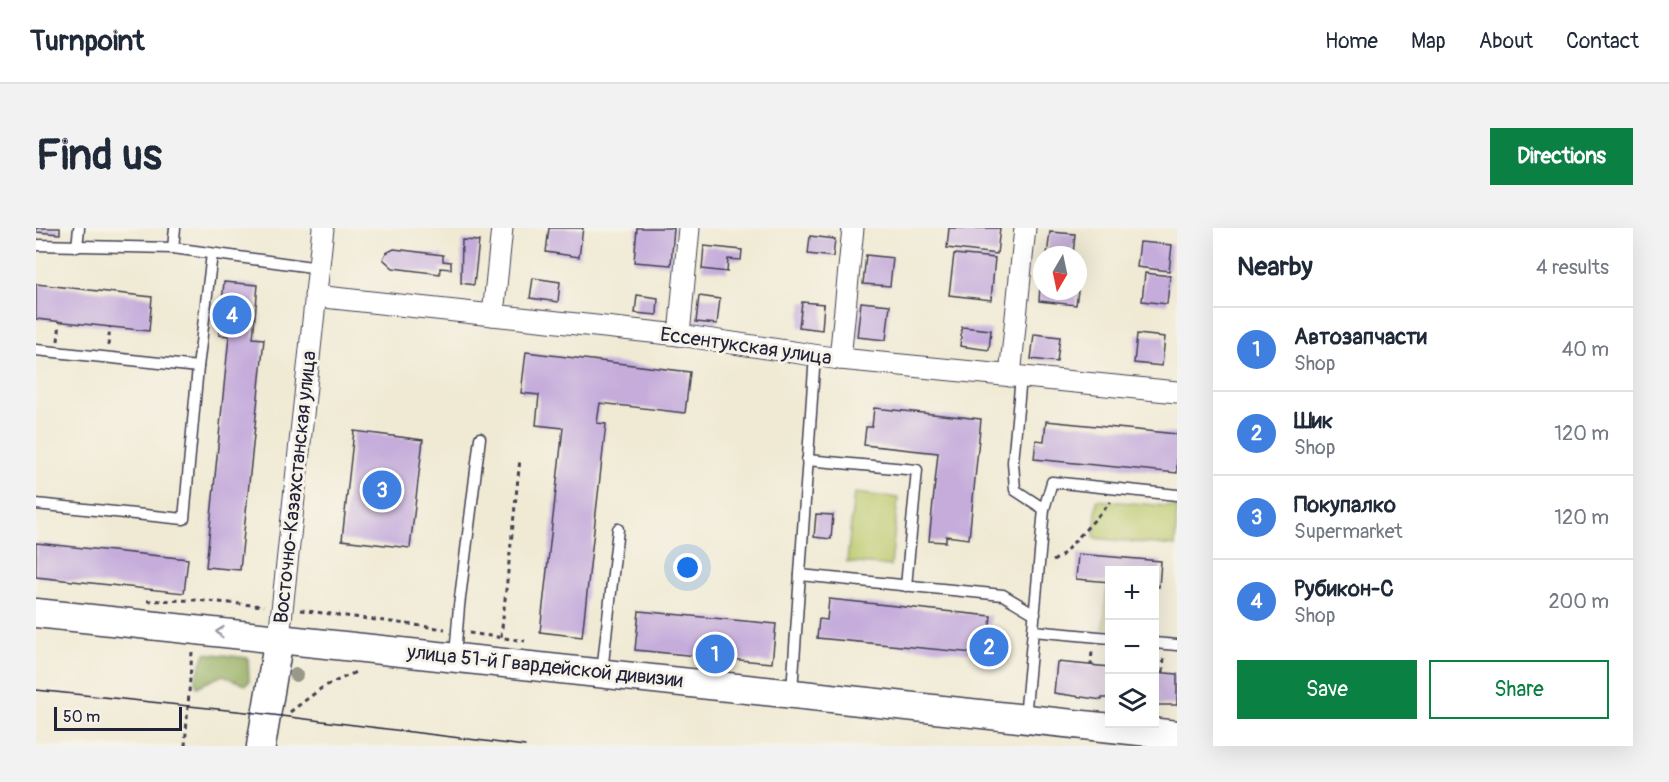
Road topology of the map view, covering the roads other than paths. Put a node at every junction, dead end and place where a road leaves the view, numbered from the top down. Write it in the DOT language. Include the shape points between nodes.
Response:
graph roads {
  1 [pos="79,228"];
  2 [pos="175,228"];
  3 [pos="323,228"];
  4 [pos="502,228"];
  5 [pos="689,228"];
  6 [pos="853,228"];
  7 [pos="1025,228"];
  8 [pos="36,245"];
  9 [pos="77,247"];
  10 [pos="173,248"];
  11 [pos="212,254"];
  12 [pos="319,268"];
  13 [pos="315,296"];
  14 [pos="493,315"];
  15 [pos="679,335"];
  16 [pos="36,350"];
  17 [pos="815,354"];
  18 [pos="840,359"];
  19 [pos="198,367"];
  20 [pos="1016,376"];
  21 [pos="1177,392"];
  22 [pos="480,438"];
  23 [pos="807,460"];
  24 [pos="1177,495"];
  25 [pos="36,504"];
  26 [pos="1044,509"];
  27 [pos="618,529"];
  28 [pos="800,575"];
  29 [pos="906,586"];
  30 [pos="36,612"];
  31 [pos="1035,614"];
  32 [pos="1033,631"];
  33 [pos="279,638"];
  34 [pos="1105,638"];
  35 [pos="1159,643"];
  36 [pos="456,644"];
  37 [pos="1177,645"];
  38 [pos="602,672"];
  39 [pos="792,692"];
  40 [pos="1025,718"];
  41 [pos="1166,738"];
  42 [pos="261,746"];
  1 -- 9 [label="lane"];
  2 -- 10 [label="lane"];
  3 -- 12 [label="street, Восточно-Казахстанская улица"];
  4 -- 14 [label="street"];
  5 -- 15 [label="street"];
  6 -- 18 [label="street"];
  7 -- 20 [label="street"];
  8 -- 9 [label="lane"];
  9 -- 10 [label="lane"];
  10 -- 11 [label="lane"];
  11 -- 12 [label="lane"];
  11 -- 19 [label="lane"];
  12 -- 13 [label="street, Восточно-Казахстанская улица"];
  13 -- 14 [label="street, Ессентукская улица"];
  13 -- 33 [label="street, Восточно-Казахстанская улица"];
  14 -- 15 [label="street, Ессентукская улица"];
  15 -- 17 [label="street, Ессентукская улица"];
  16 -- 19 [label="lane"];
  17 -- 18 [label="street, Ессентукская улица"];
  17 -- 23 [label="lane"];
  18 -- 20 [label="street, Ессентукская улица"];
  19 -- 25 [label="lane" via="184,519"];
  20 -- 21 [label="street, Ессентукская улица"];
  20 -- 26 [label="lane" via="1015,490"];
  22 -- 36 [label="lane"];
  23 -- 28 [label="lane"];
  23 -- 29 [label="lane" via="917,470"];
  24 -- 26 [label="lane" via="1052,482"];
  26 -- 31 [label="lane"];
  27 -- 38 [label="lane"];
  28 -- 29 [label="lane"];
  28 -- 39 [label="lane"];
  29 -- 31 [label="lane" via="1003,595"];
  33 -- 30 [label="main road, улица 51-й Гвардейской дивизии, one-way"];
  31 -- 32 [label="lane"];
  32 -- 34 [label="lane"];
  32 -- 40 [label="lane"];
  33 -- 36 [label="main road, улица 51-й Гвардейской дивизии"];
  33 -- 42 [label="main road, Восточно-Казахстанская улица"];
  35 -- 37 [label="lane"];
  36 -- 38 [label="main road, улица 51-й Гвардейской дивизии"];
  38 -- 39 [label="main road, улица 51-й Гвардейской дивизии"];
  39 -- 40 [label="main road, улица 51-й Гвардейской дивизии"];
  40 -- 41 [label="main road, улица 51-й Гвардейской дивизии"];
}
